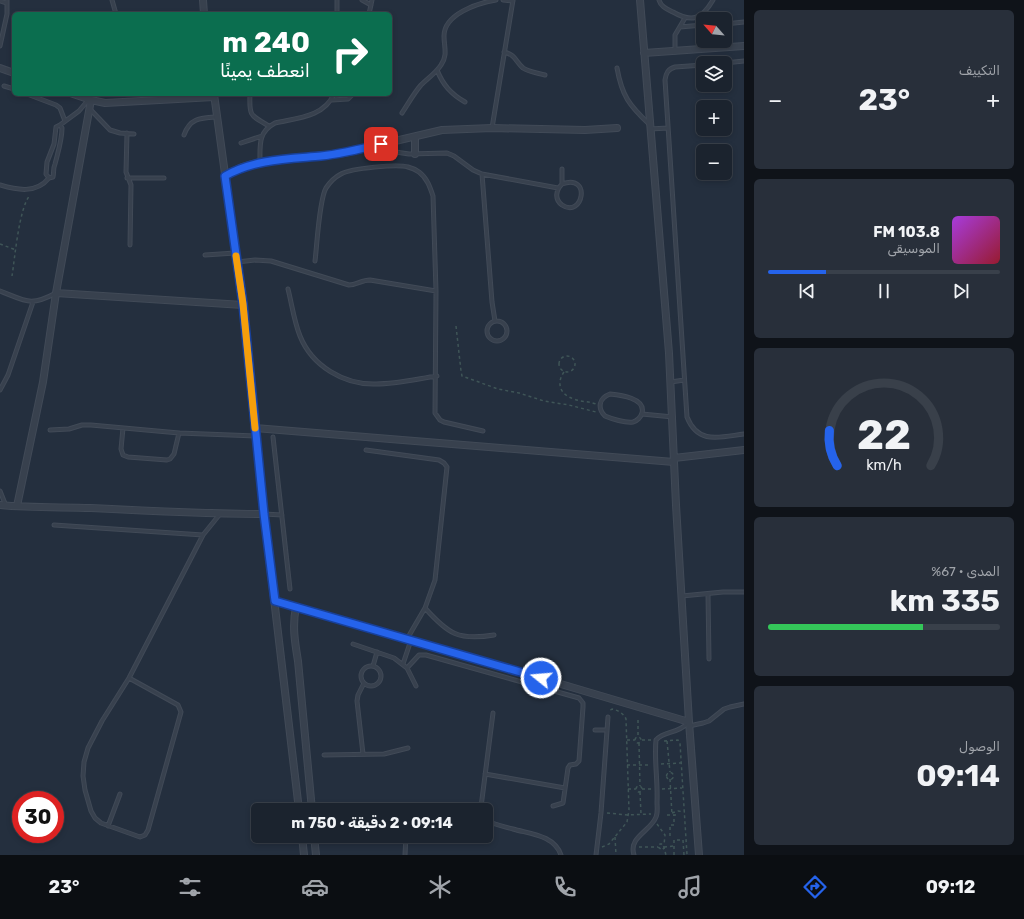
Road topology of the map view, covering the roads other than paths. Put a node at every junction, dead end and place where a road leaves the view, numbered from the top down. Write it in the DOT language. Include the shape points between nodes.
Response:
graph roads {
  1 [pos="112,0"];
  2 [pos="203,0"];
  3 [pos="337,0"];
  4 [pos="362,0"];
  5 [pos="372,0"];
  6 [pos="496,0"];
  7 [pos="503,0"];
  8 [pos="513,0"];
  9 [pos="640,0"];
  10 [pos="659,0"];
  11 [pos="713,0"];
  12 [pos="0,1"];
  13 [pos="7,2"];
  14 [pos="371,5"];
  15 [pos="115,12"];
  16 [pos="204,12"];
  17 [pos="337,12"];
  18 [pos="369,12"];
  19 [pos="685,18"];
  20 [pos="744,22"];
  21 [pos="732,23"];
  22 [pos="696,26"];
  23 [pos="680,27"];
  24 [pos="1,36"];
  25 [pos="0,46"];
  26 [pos="744,46"];
  27 [pos="504,52"];
  28 [pos="675,52"];
  29 [pos="644,54"];
  30 [pos="744,62"];
  31 [pos="732,63"];
  32 [pos="696,66"];
  33 [pos="0,68"];
  34 [pos="617,68"];
  35 [pos="437,70"];
  36 [pos="12,72"];
  37 [pos="545,75"];
  38 [pos="4,86"];
  39 [pos="12,88"];
  40 [pos="32,96"];
  41 [pos="79,96"];
  42 [pos="214,96"];
  43 [pos="250,96"];
  44 [pos="333,96"];
  45 [pos="351,96"];
  46 [pos="90,100"];
  47 [pos="332,100"];
  48 [pos="465,102"];
  49 [pos="89,108"];
  50 [pos="402,113"];
  51 [pos="217,117"];
  52 [pos="65,121"];
  53 [pos="60,125"];
  54 [pos="269,126"];
  55 [pos="650,126"];
  56 [pos="492,128"];
  57 [pos="618,128"];
  58 [pos="668,128"];
  59 [pos="127,133"];
  60 [pos="134,134"];
  61 [pos="184,135"];
  62 [pos="262,136"];
  63 [pos="415,137"];
  64 [pos="241,142"];
  65 [pos="366,148"];
  66 [pos="415,154"];
  67 [pos="260,162"];
  68 [pos="562,169"];
  69 [pos="482,174"];
  70 [pos="225,176"];
  71 [pos="49,178"];
  72 [pos="127,178"];
  73 [pos="164,178"];
  74 [pos="562,184"];
  75 [pos="0,185"];
  76 [pos="558,188"];
  77 [pos="130,245"];
  78 [pos="236,253"];
  79 [pos="205,255"];
  80 [pos="315,261"];
  81 [pos="237,262"];
  82 [pos="288,289"];
  83 [pos="436,291"];
  84 [pos="0,292"];
  85 [pos="56,293"];
  86 [pos="33,302"];
  87 [pos="243,304"];
  88 [pos="495,321"];
  89 [pos="437,376"];
  90 [pos="684,380"];
  91 [pos="670,382"];
  92 [pos="0,390"];
  93 [pos="642,414"];
  94 [pos="672,417"];
  95 [pos="122,428"];
  96 [pos="255,428"];
  97 [pos="50,430"];
  98 [pos="483,431"];
  99 [pos="179,433"];
  100 [pos="744,434"];
  101 [pos="256,436"];
  102 [pos="273,438"];
  103 [pos="366,450"];
  104 [pos="744,450"];
  105 [pos="674,460"];
  106 [pos="0,491"];
  107 [pos="3,505"];
  108 [pos="17,506"];
  109 [pos="220,514"];
  110 [pos="264,514"];
  111 [pos="282,515"];
  112 [pos="54,526"];
  113 [pos="203,535"];
  114 [pos="290,589"];
  115 [pos="744,592"];
  116 [pos="708,594"];
  117 [pos="682,596"];
  118 [pos="275,601"];
  119 [pos="296,607"];
  120 [pos="425,608"];
  121 [pos="494,635"];
  122 [pos="409,640"];
  123 [pos="353,644"];
  124 [pos="377,652"];
  125 [pos="709,659"];
  126 [pos="403,664"];
  127 [pos="373,666"];
  128 [pos="407,668"];
  129 [pos="129,678"];
  130 [pos="364,683"];
  131 [pos="416,686"];
  132 [pos="744,704"];
  133 [pos="493,713"];
  134 [pos="608,717"];
  135 [pos="689,724"];
  136 [pos="595,730"];
  137 [pos="607,730"];
  138 [pos="408,748"];
  139 [pos="363,754"];
  140 [pos="324,755"];
  141 [pos="485,774"];
  142 [pos="565,788"];
  143 [pos="120,794"];
  144 [pos="298,803"];
  145 [pos="311,803"];
  146 [pos="481,803"];
  147 [pos="553,806"];
  148 [pos="493,823"];
  149 [pos="108,826"];
  150 [pos="303,843"];
  151 [pos="315,843"];
  152 [pos="406,843"];
  153 [pos="304,855"];
  154 [pos="316,855"];
  155 [pos="405,855"];
  156 [pos="560,855"];
  157 [pos="596,855"];
  158 [pos="634,855"];
  159 [pos="699,855"];
  1 -- 15 [label="lane"];
  2 -- 16 [label="street"];
  3 -- 17 [label="lane"];
  4 -- 14 [label="lane"];
  5 -- 14 [label="lane"];
  6 -- 35 [label="lane" via="476,5 449,21 444,35 445,58"];
  7 -- 8 [label="lane"];
  8 -- 27 [label="lane"];
  9 -- 29 [label="street"];
  10 -- 19 [label="lane" via="664,7"];
  11 -- 19 [label="lane" via="702,14 691,19"];
  12 -- 13 [label="lane"];
  13 -- 24 [label="lane" via="7,14"];
  14 -- 18 [label="lane"];
  19 -- 23 [label="lane"];
  20 -- 21 [label="lane"];
  22 -- 23 [label="lane"];
  23 -- 28 [label="lane" via="675,35"];
  24 -- 25 [label="lane"];
  26 -- 28 [label="street"];
  27 -- 37 [label="lane" via="510,53 527,70"];
  27 -- 56 [label="lane"];
  28 -- 29 [label="street"];
  29 -- 55 [label="street"];
  30 -- 31 [label="lane"];
  32 -- 58 [label="lane" via="675,67 668,72 665,80"];
  33 -- 36 [label="street"];
  34 -- 55 [label="lane" via="625,96"];
  35 -- 48 [label="lane" via="448,89"];
  35 -- 50 [label="lane" via="420,86"];
  38 -- 39 [label="lane"];
  40 -- 52 [label="lane" via="60,108"];
  41 -- 46 [label="street"];
  42 -- 46 [label="street" via="113,103"];
  42 -- 51 [label="street"];
  43 -- 54 [label="lane" via="251,114"];
  44 -- 47 [label="lane"];
  45 -- 47 [label="lane" via="348,100"];
  46 -- 49 [label="street"];
  46 -- 52 [label="lane"];
  47 -- 54 [label="lane" via="314,114"];
  49 -- 59 [label="lane" via="110,130"];
  49 -- 85 [label="street"];
  51 -- 61 [label="lane" via="202,117 195,120"];
  51 -- 70 [label="street"];
  52 -- 53 [label="lane"];
  53 -- 71 [label="lane" via="56,127 54,144 47,162 46,174"];
  53 -- 71 [label="lane" via="61,143 54,165 54,175"];
  54 -- 62 [label="lane"];
  55 -- 58 [label="lane"];
  55 -- 91 [label="street"];
  56 -- 57 [label="street"];
  56 -- 63 [label="street" via="442,130"];
  58 -- 90 [label="lane"];
  59 -- 60 [label="lane"];
  59 -- 72 [label="lane"];
  62 -- 64 [label="lane"];
  62 -- 67 [label="lane"];
  63 -- 65 [label="street"];
  63 -- 66 [label="street"];
  65 -- 66 [label="lane"];
  65 -- 67 [label="street" via="321,156"];
  66 -- 69 [label="lane" via="447,153"];
  67 -- 70 [label="street" via="242,167"];
  68 -- 74 [label="lane"];
  69 -- 76 [label="lane"];
  69 -- 88 [label="lane"];
  70 -- 78 [label="street"];
  71 -- 75 [label="lane" via="37,188 21,190"];
  72 -- 73 [label="lane"];
  72 -- 77 [label="lane" via="131,185"];
  74 -- 76 [label="lane"];
  74 -- 76 [label="lane" via="574,182 578,185 582,196 580,201 571,207 565,207 557,199"];
  78 -- 79 [label="lane"];
  78 -- 81 [label="street"];
  80 -- 83 [label="lane" via="322,202 325,190 332,180 342,173 354,170 396,165 409,167 421,173 429,183 433,196"];
  81 -- 83 [label="lane" via="271,261 349,285 370,280"];
  81 -- 87 [label="street"];
  82 -- 89 [label="lane" via="301,338 311,355 325,368 342,378 377,384"];
  83 -- 89 [label="lane"];
  84 -- 86 [label="lane"];
  85 -- 86 [label="lane"];
  85 -- 87 [label="street"];
  85 -- 108 [label="street" via="44,374"];
  86 -- 92 [label="lane" via="8,375"];
  87 -- 96 [label="street"];
  88 -- 88 [label="lane" via="491,322 486,330 493,341 502,340 507,332 504,324"];
  89 -- 98 [label="lane" via="437,417 444,422"];
  90 -- 91 [label="lane"];
  90 -- 100 [label="lane" via="687,417 698,433 707,437"];
  91 -- 94 [label="street"];
  93 -- 93 [label="lane" via="642,409 636,401 615,394 605,396 601,400 602,413 609,418 630,422"];
  93 -- 94 [label="lane"];
  94 -- 105 [label="street"];
  95 -- 97 [label="lane" via="87,425"];
  95 -- 99 [label="lane"];
  95 -- 99 [label="lane" via="123,455 163,461 170,459 174,454"];
  96 -- 101 [label="street"];
  96 -- 105 [label="street"];
  99 -- 101 [label="lane"];
  101 -- 110 [label="street"];
  102 -- 111 [label="lane"];
  103 -- 120 [label="lane" via="439,460 447,467 435,580"];
  104 -- 105 [label="street"];
  105 -- 117 [label="street"];
  106 -- 107 [label="lane"];
  107 -- 108 [label="street"];
  108 -- 109 [label="street"];
  109 -- 110 [label="street"];
  109 -- 113 [label="lane"];
  110 -- 111 [label="lane"];
  110 -- 118 [label="street"];
  111 -- 114 [label="lane"];
  112 -- 113 [label="lane"];
  113 -- 129 [label="lane"];
  115 -- 116 [label="lane"];
  116 -- 117 [label="lane"];
  116 -- 125 [label="lane"];
  117 -- 135 [label="street"];
  118 -- 119 [label="street"];
  118 -- 144 [label="street"];
  119 -- 122 [label="street"];
  119 -- 145 [label="street" via="294,638"];
  120 -- 121 [label="lane" via="439,623 460,636 472,638"];
  120 -- 122 [label="lane"];
  122 -- 126 [label="lane"];
  122 -- 135 [label="street"];
  123 -- 124 [label="lane"];
  124 -- 126 [label="lane"];
  124 -- 127 [label="lane"];
  126 -- 128 [label="lane"];
  127 -- 130 [label="lane" via="366,668 362,673"];
  127 -- 130 [label="lane" via="381,672 381,679 374,686"];
  128 -- 131 [label="lane"];
  128 -- 142 [label="lane" via="419,655 426,655 579,698 583,703 580,759 578,763 570,764"];
  129 -- 149 [label="lane" via="93,735 84,762 85,790 91,811 95,818"];
  129 -- 149 [label="lane" via="178,704 181,712 147,832 140,837"];
  130 -- 139 [label="lane" via="357,701"];
  132 -- 135 [label="lane" via="730,707 709,721"];
  133 -- 141 [label="lane"];
  134 -- 137 [label="lane"];
  135 -- 158 [label="lane" via="661,735 656,740 657,814 635,841"];
  135 -- 159 [label="street"];
  136 -- 137 [label="lane"];
  137 -- 157 [label="lane"];
  138 -- 139 [label="lane" via="384,754"];
  139 -- 140 [label="lane"];
  141 -- 142 [label="lane"];
  141 -- 146 [label="lane"];
  142 -- 147 [label="lane" via="563,803"];
  143 -- 149 [label="lane"];
  148 -- 156 [label="lane" via="542,836 552,843"];
  150 -- 153 [label="street"];
  151 -- 154 [label="street"];
  152 -- 155 [label="lane"];
}
